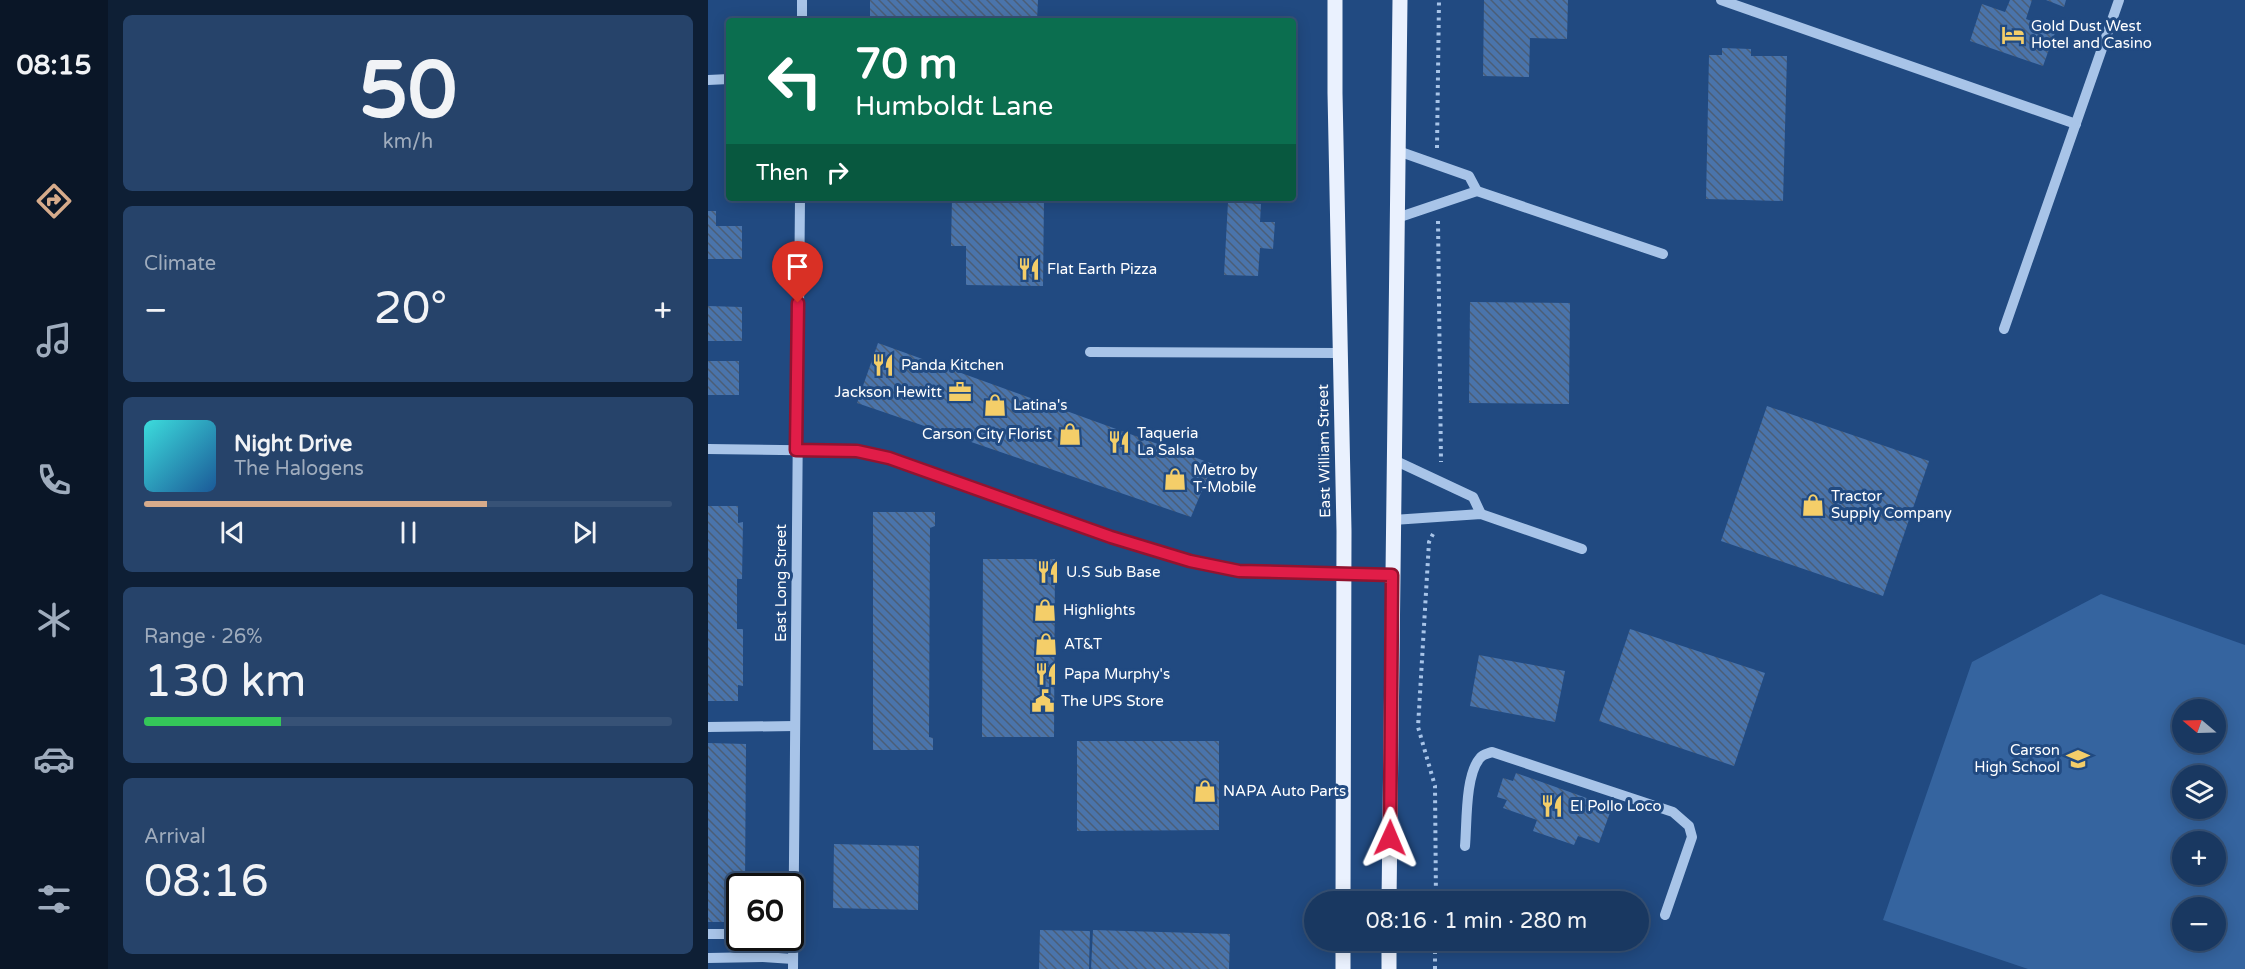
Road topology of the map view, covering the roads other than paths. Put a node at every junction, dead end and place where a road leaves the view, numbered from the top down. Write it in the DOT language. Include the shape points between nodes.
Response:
graph roads {
  1 [pos="802,0"];
  2 [pos="1335,0"];
  3 [pos="1400,0"];
  4 [pos="1721,0"];
  5 [pos="2119,0"];
  6 [pos="802,18"];
  7 [pos="726,79"];
  8 [pos="708,80"];
  9 [pos="2076,124"];
  10 [pos="1398,151"];
  11 [pos="1477,191"];
  12 [pos="800,201"];
  13 [pos="1397,218"];
  14 [pos="1663,254"];
  15 [pos="2004,329"];
  16 [pos="1090,352"];
  17 [pos="1340,353"];
  18 [pos="708,449"];
  19 [pos="796,450"];
  20 [pos="1394,460"];
  21 [pos="1480,514"];
  22 [pos="1393,520"];
  23 [pos="1582,549"];
  24 [pos="1344,575"];
  25 [pos="1392,575"];
  26 [pos="795,726"];
  27 [pos="708,727"];
  28 [pos="1464,846"];
  29 [pos="793,873"];
  30 [pos="1343,891"];
  31 [pos="1389,891"];
  32 [pos="1665,915"];
  33 [pos="708,934"];
  34 [pos="726,934"];
  35 [pos="1343,951"];
  36 [pos="1389,951"];
  37 [pos="708,958"];
  38 [pos="793,964"];
  39 [pos="1343,969"];
  40 [pos="1389,969"];
  1 -- 6 [label="street"];
  2 -- 17 [label="main road, East William Street"];
  3 -- 10 [label="main road"];
  4 -- 9 [label="street"];
  5 -- 9 [label="street"];
  7 -- 8 [label="street"];
  9 -- 15 [label="street"];
  10 -- 11 [label="street" via="1469,176"];
  10 -- 13 [label="main road"];
  11 -- 13 [label="street"];
  11 -- 14 [label="street"];
  12 -- 19 [label="street, East Long Street"];
  13 -- 20 [label="main road"];
  16 -- 17 [label="street"];
  17 -- 24 [label="main road, East William Street"];
  18 -- 19 [label="street"];
  19 -- 24 [label="street" via="857,451 889,458 1190,561 1239,571"];
  19 -- 26 [label="street, East Long Street"];
  20 -- 21 [label="street" via="1473,497"];
  20 -- 22 [label="main road"];
  21 -- 22 [label="street"];
  21 -- 23 [label="street"];
  22 -- 25 [label="main road"];
  24 -- 25 [label="street"];
  24 -- 30 [label="main road, East William Street"];
  25 -- 31 [label="main road"];
  26 -- 27 [label="street"];
  26 -- 29 [label="street, East Long Street"];
  28 -- 32 [label="street" via="1471,776 1482,755 1492,752 1673,812 1689,826 1692,837"];
  33 -- 34 [label="street"];
  35 -- 39 [label="main road"];
  36 -- 40 [label="main road"];
  37 -- 38 [label="street" via="763,957"];
}
